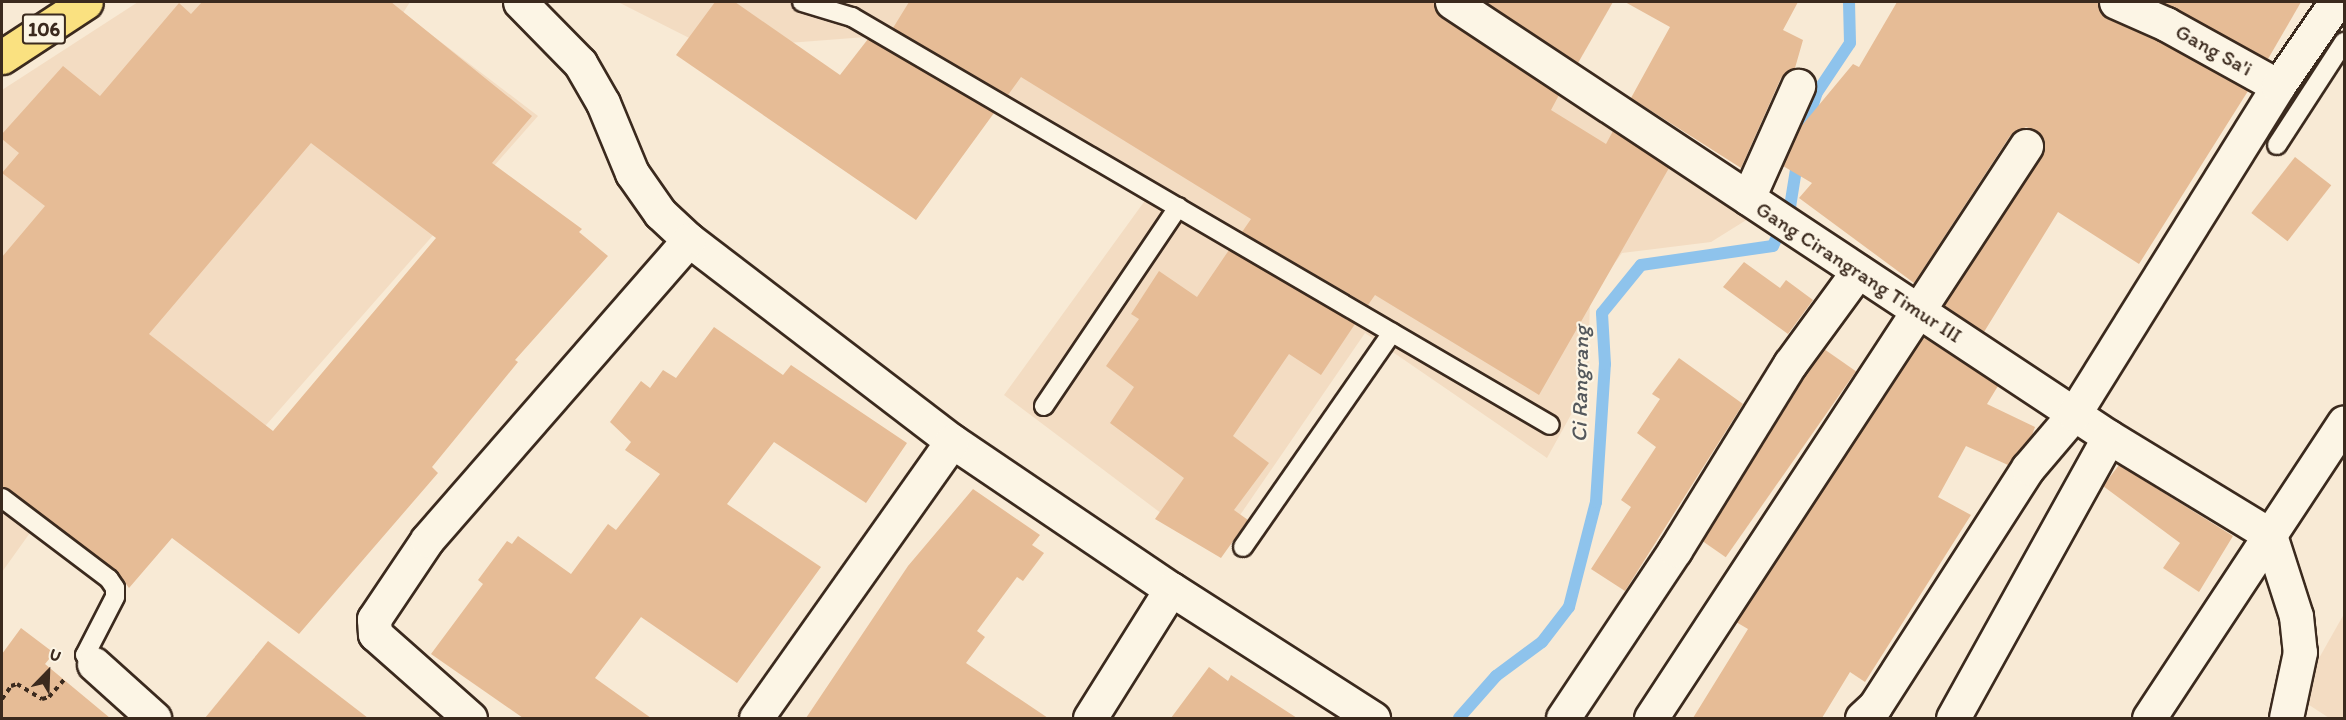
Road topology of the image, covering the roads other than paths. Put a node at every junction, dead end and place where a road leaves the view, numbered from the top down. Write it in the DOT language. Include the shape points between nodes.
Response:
graph roads {
  1 [pos="86,2"];
  2 [pos="520,2"];
  3 [pos="802,2"];
  4 [pos="1452,2"];
  5 [pos="2116,2"];
  6 [pos="2336,2"];
  7 [pos="2344,42"];
  8 [pos="2,57"];
  9 [pos="1798,86"];
  10 [pos="2278,86"];
  11 [pos="2277,145"];
  12 [pos="2026,147"];
  13 [pos="1749,199"];
  14 [pos="1178,207"];
  15 [pos="689,240"];
  16 [pos="1858,271"];
  17 [pos="1908,297"];
  18 [pos="1392,333"];
  19 [pos="1044,406"];
  20 [pos="2074,414"];
  21 [pos="2344,422"];
  22 [pos="1550,425"];
  23 [pos="2109,437"];
  24 [pos="952,441"];
  25 [pos="2,498"];
  26 [pos="2270,535"];
  27 [pos="1243,547"];
  28 [pos="1171,589"];
  29 [pos="90,660"];
  30 [pos="2293,716"];
  31 [pos="154,718"];
  32 [pos="470,718"];
  33 [pos="756,718"];
  34 [pos="1090,718"];
  35 [pos="1373,718"];
  36 [pos="1563,718"];
  37 [pos="1651,718"];
  38 [pos="1862,718"];
  39 [pos="1953,718"];
  40 [pos="2149,718"];
  1 -- 8 [label="main road, 106"];
  2 -- 15 [label="street" via="580,63 603,102 632,173 660,213"];
  3 -- 14 [label="lane" via="852,17"];
  4 -- 13 [label="street, Gang Cirangrang Timur III"];
  5 -- 10 [label="street, Gang Sa'i" via="2166,24"];
  6 -- 10 [label="street"];
  7 -- 11 [label="lane"];
  9 -- 13 [label="street"];
  10 -- 20 [label="street"];
  12 -- 17 [label="street"];
  13 -- 16 [label="street, Gang Cirangrang Timur III" via="1833,250"];
  14 -- 18 [label="lane"];
  14 -- 19 [label="lane"];
  15 -- 24 [label="street"];
  15 -- 32 [label="street" via="427,540 374,619 375,634"];
  16 -- 17 [label="street, Gang Cirangrang Timur III"];
  16 -- 36 [label="street" via="1790,364 1675,550"];
  17 -- 20 [label="street, Gang Cirangrang Timur III"];
  17 -- 37 [label="street"];
  18 -- 22 [label="lane"];
  18 -- 27 [label="lane"];
  20 -- 23 [label="street, Gang Cirangrang Timur III"];
  20 -- 38 [label="street" via="2028,468 1875,706"];
  21 -- 26 [label="street"];
  23 -- 26 [label="street, Gang Cirangrang Timur III"];
  23 -- 39 [label="street"];
  24 -- 28 [label="street"];
  24 -- 33 [label="street"];
  25 -- 29 [label="lane" via="109,579 115,588"];
  26 -- 30 [label="street" via="2298,628 2300,652"];
  26 -- 40 [label="street"];
  28 -- 34 [label="street"];
  28 -- 35 [label="street"];
  29 -- 31 [label="street"];
}
